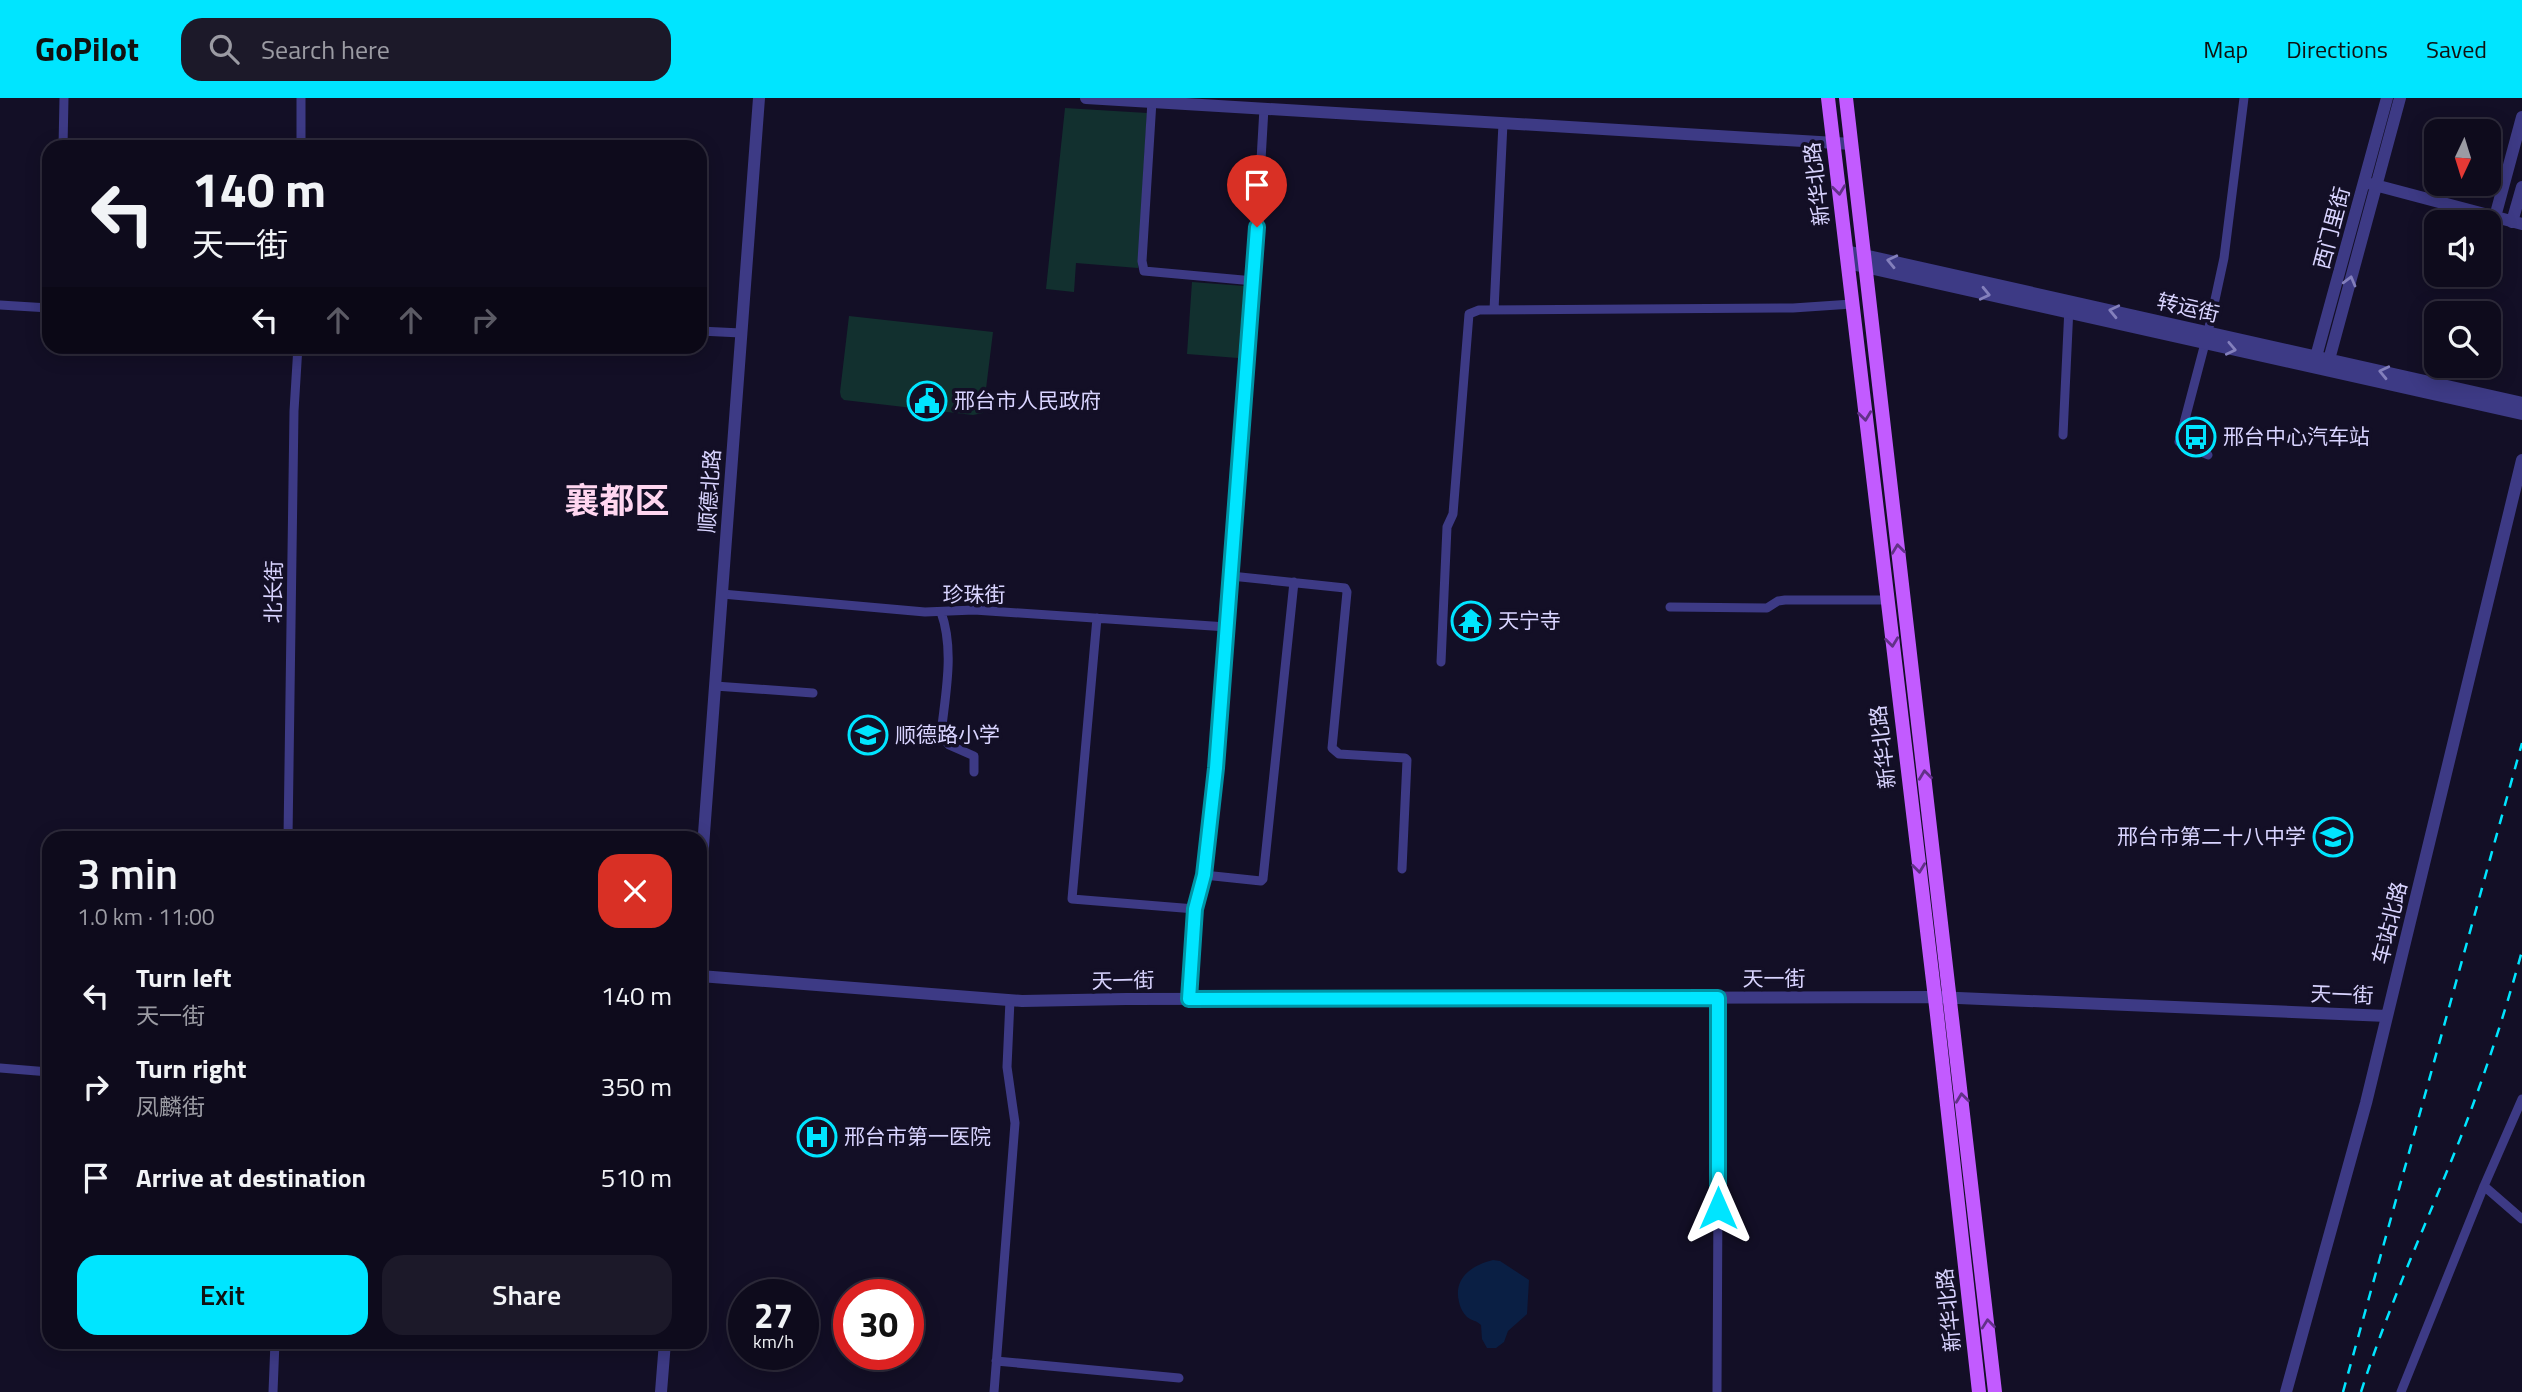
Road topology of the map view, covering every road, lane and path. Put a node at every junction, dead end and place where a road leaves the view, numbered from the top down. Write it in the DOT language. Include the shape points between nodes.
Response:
graph roads {
  1 [pos="64,98"];
  2 [pos="301,98"];
  3 [pos="759,98"];
  4 [pos="1086,98"];
  5 [pos="1828,98"];
  6 [pos="1846,98"];
  7 [pos="2244,98"];
  8 [pos="2387,98"];
  9 [pos="2400,98"];
  10 [pos="1152,101"];
  11 [pos="1188,101"];
  12 [pos="1264,108"];
  13 [pos="2522,117"];
  14 [pos="1503,123"];
  15 [pos="63,140"];
  16 [pos="301,140"];
  17 [pos="1833,143"];
  18 [pos="1852,144"];
  19 [pos="2371,184"];
  20 [pos="2522,187"];
  21 [pos="2468,210"];
  22 [pos="2496,210"];
  23 [pos="2517,223"];
  24 [pos="1846,257"];
  25 [pos="1865,261"];
  26 [pos="1254,281"];
  27 [pos="1852,304"];
  28 [pos="0,305"];
  29 [pos="42,307"];
  30 [pos="2069,307"];
  31 [pos="1494,310"];
  32 [pos="707,331"];
  33 [pos="741,332"];
  34 [pos="2206,338"];
  35 [pos="298,354"];
  36 [pos="2321,363"];
  37 [pos="2522,403"];
  38 [pos="2522,414"];
  39 [pos="2063,435"];
  40 [pos="2208,455"];
  41 [pos="2522,460"];
  42 [pos="1231,576"];
  43 [pos="1294,582"];
  44 [pos="722,594"];
  45 [pos="1887,600"];
  46 [pos="1670,607"];
  47 [pos="942,612"];
  48 [pos="1097,618"];
  49 [pos="1227,627"];
  50 [pos="1441,662"];
  51 [pos="715,686"];
  52 [pos="813,693"];
  53 [pos="974,772"];
  54 [pos="288,831"];
  55 [pos="704,831"];
  56 [pos="1402,869"];
  57 [pos="1204,875"];
  58 [pos="1195,909"];
  59 [pos="707,977"];
  60 [pos="1718,998"];
  61 [pos="1935,998"];
  62 [pos="1951,998"];
  63 [pos="1189,999"];
  64 [pos="1010,1000"];
  65 [pos="2387,1016"];
  66 [pos="0,1068"];
  67 [pos="42,1071"];
  68 [pos="2522,1100"];
  69 [pos="2484,1186"];
  70 [pos="2522,1219"];
  71 [pos="275,1349"];
  72 [pos="664,1349"];
  73 [pos="996,1362"];
  74 [pos="1179,1378"];
  75 [pos="273,1392"];
  76 [pos="661,1392"];
  77 [pos="994,1392"];
  78 [pos="1717,1392"];
  79 [pos="1979,1392"];
  80 [pos="1995,1392"];
  81 [pos="2286,1392"];
  82 [pos="2401,1392"];
  1 -- 15 [label="street"];
  2 -- 16 [label="street"];
  3 -- 33 [label="street, 顺德北路"];
  4 -- 10 [label="street"];
  5 -- 17 [label="main road, 新华北路"];
  6 -- 18 [label="main road, 新华北路"];
  7 -- 34 [label="street" via="2231,214"];
  8 -- 19 [label="street, 西门里街"];
  9 -- 19 [label="street"];
  10 -- 11 [label="street"];
  10 -- 26 [label="street" via="1144,271"];
  11 -- 12 [label="street"];
  12 -- 14 [label="street"];
  12 -- 26 [label="street"];
  13 -- 22 [label="street"];
  14 -- 17 [label="street"];
  14 -- 31 [label="street"];
  17 -- 18 [label="street"];
  17 -- 24 [label="main road, 新华北路, one-way"];
  18 -- 25 [label="main road, 新华北路"];
  19 -- 21 [label="street"];
  19 -- 36 [label="street"];
  20 -- 23 [label="street"];
  24 -- 25 [label="street, 转运街"];
  24 -- 27 [label="main road, 新华北路"];
  25 -- 30 [label="street, 转运街"];
  62 -- 25 [label="main road, 新华北路, one-way"];
  26 -- 42 [label="street"];
  27 -- 31 [label="street"];
  27 -- 45 [label="main road, 新华北路, one-way"];
  28 -- 29 [label="street"];
  30 -- 34 [label="street, 转运街"];
  30 -- 39 [label="street"];
  31 -- 50 [label="street" via="1474,311 1468,317 1453,514 1447,527"];
  32 -- 33 [label="street"];
  33 -- 44 [label="street, 顺德北路"];
  34 -- 36 [label="street, 转运街"];
  34 -- 40 [label="street" via="2179,442"];
  35 -- 54 [label="street, 北长街"];
  37 -- 36 [label="street, 转运街, one-way"];
  36 -- 38 [label="street, 转运街"];
  41 -- 65 [label="street, 车站北路"];
  42 -- 43 [label="street"];
  42 -- 49 [label="street"];
  43 -- 56 [label="street" via="1341,586 1346,592 1332,748 1339,754 1407,760"];
  43 -- 57 [label="street" via="1263,879"];
  44 -- 47 [label="street, 珍珠街"];
  44 -- 51 [label="street, 顺德北路"];
  45 -- 46 [label="street" via="1785,600 1767,608"];
  45 -- 61 [label="main road, 新华北路, one-way"];
  47 -- 48 [label="street, 珍珠街"];
  47 -- 53 [label="street" via="949,645 942,735 949,745 974,756"];
  48 -- 49 [label="street, 珍珠街"];
  48 -- 58 [label="street" via="1072,899"];
  49 -- 57 [label="street"];
  51 -- 52 [label="street"];
  51 -- 55 [label="street, 顺德北路"];
  57 -- 58 [label="street"];
  58 -- 63 [label="street"];
  59 -- 64 [label="street, 天一街"];
  60 -- 61 [label="street, 天一街"];
  60 -- 63 [label="street, 天一街"];
  60 -- 78 [label="street"];
  61 -- 62 [label="street, 天一街"];
  61 -- 79 [label="main road, 新华北路"];
  62 -- 65 [label="street, 天一街"];
  80 -- 62 [label="main road, 新华北路, one-way"];
  63 -- 64 [label="street, 天一街"];
  64 -- 73 [label="street" via="1006,1058 1014,1124"];
  65 -- 81 [label="street, 车站北路"];
  66 -- 67 [label="street"];
  68 -- 69 [label="street"];
  69 -- 70 [label="street"];
  69 -- 82 [label="street"];
  71 -- 75 [label="street"];
  72 -- 76 [label="street"];
  73 -- 74 [label="street"];
  73 -- 77 [label="street"];
}
